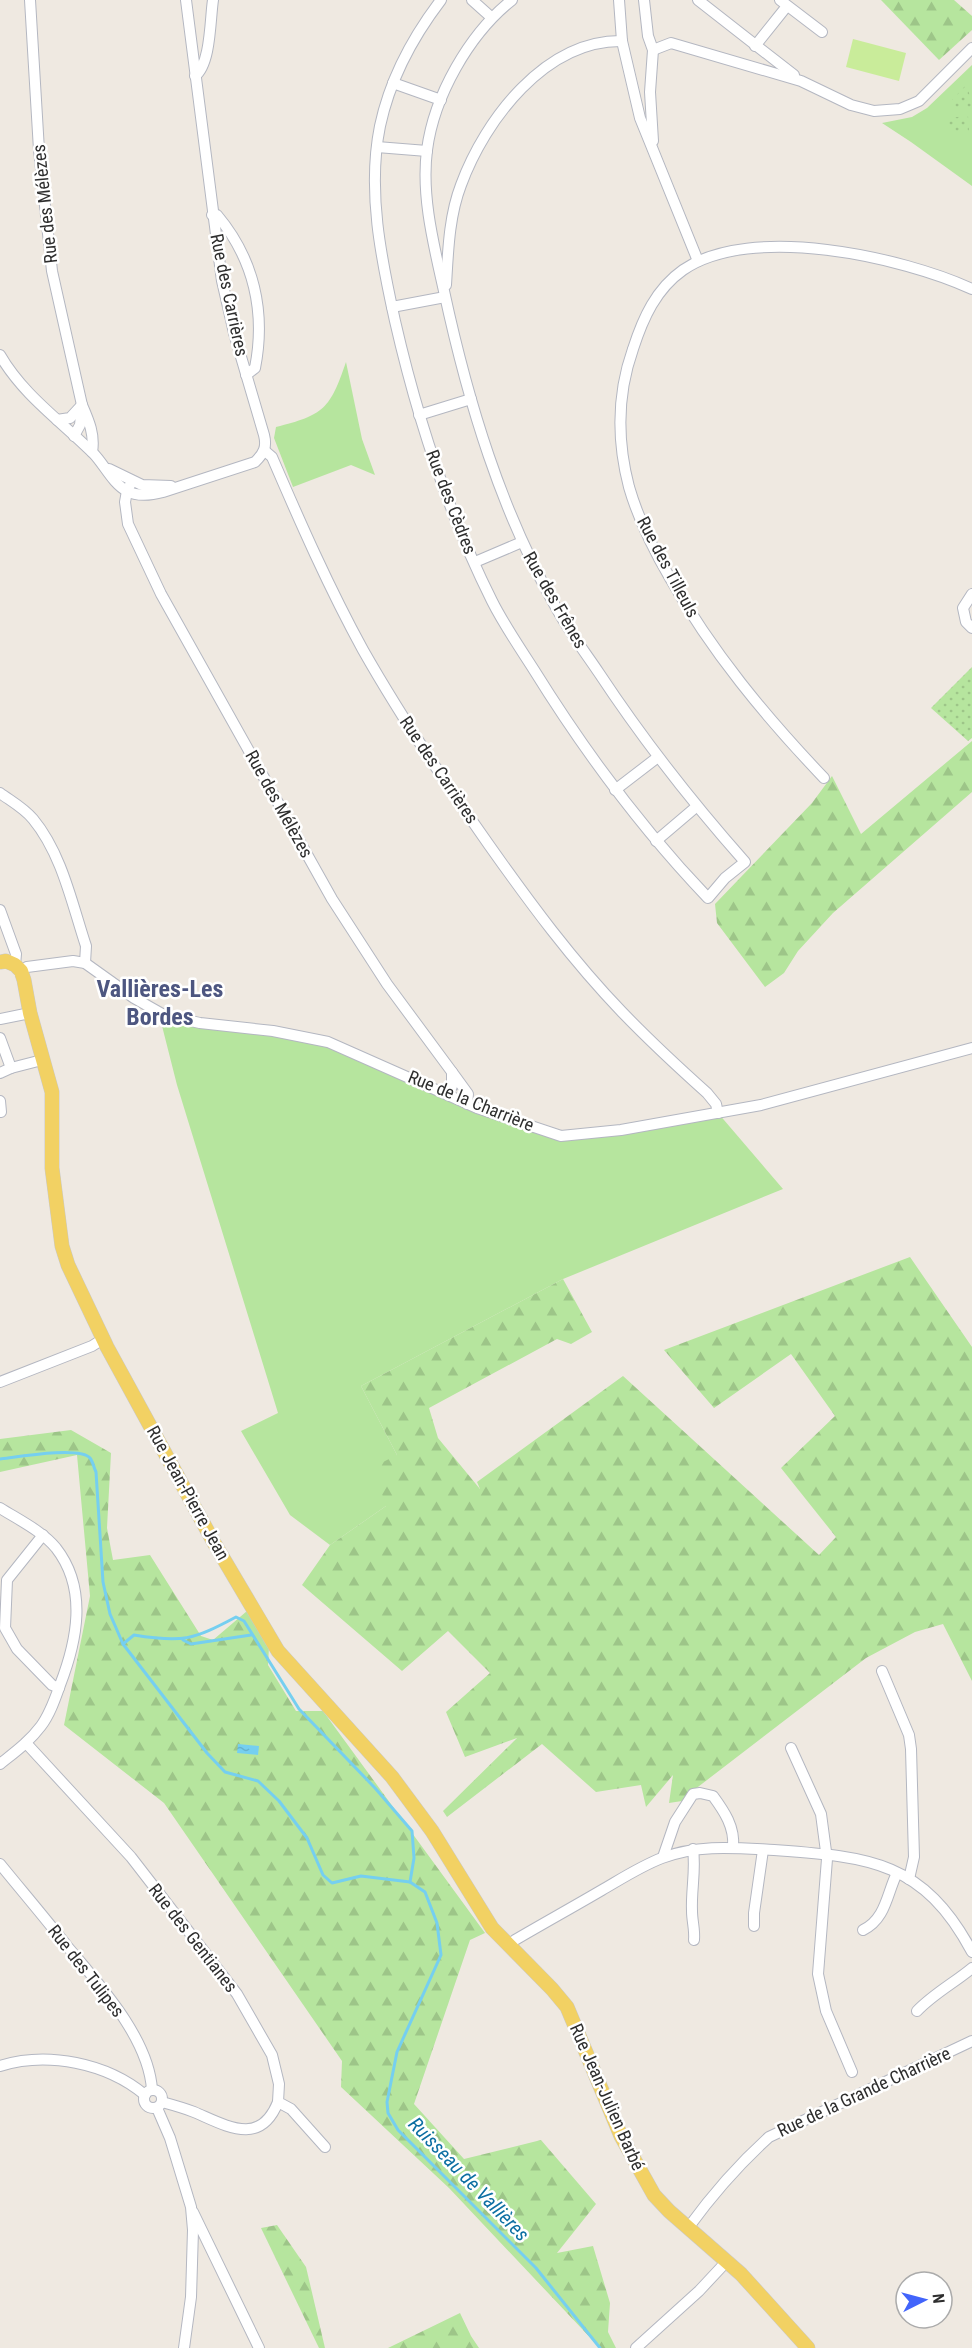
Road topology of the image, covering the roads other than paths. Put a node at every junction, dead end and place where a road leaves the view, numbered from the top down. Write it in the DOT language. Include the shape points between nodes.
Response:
graph roads {
  1 [pos="30,0"];
  2 [pos="186,0"];
  3 [pos="213,0"];
  4 [pos="441,0"];
  5 [pos="472,0"];
  6 [pos="512,0"];
  7 [pos="619,0"];
  8 [pos="644,0"];
  9 [pos="698,0"];
  10 [pos="783,3"];
  11 [pos="491,17"];
  12 [pos="822,32"];
  13 [pos="622,41"];
  14 [pos="755,46"];
  15 [pos="972,48"];
  16 [pos="653,50"];
  17 [pos="770,57"];
  18 [pos="764,69"];
  19 [pos="195,76"];
  20 [pos="801,81"];
  21 [pos="393,83"];
  22 [pos="632,92"];
  23 [pos="650,92"];
  24 [pos="441,100"];
  25 [pos="377,147"];
  26 [pos="427,151"];
  27 [pos="656,159"];
  28 [pos="212,214"];
  29 [pos="432,230"];
  30 [pos="450,233"];
  31 [pos="698,261"];
  32 [pos="972,289"];
  33 [pos="445,297"];
  34 [pos="392,307"];
  35 [pos="0,355"];
  36 [pos="246,375"];
  37 [pos="471,399"];
  38 [pos="82,405"];
  39 [pos="419,415"];
  40 [pos="57,420"];
  41 [pos="74,436"];
  42 [pos="265,451"];
  43 [pos="92,452"];
  44 [pos="135,488"];
  45 [pos="522,542"];
  46 [pos="475,562"];
  47 [pos="972,594"];
  48 [pos="972,628"];
  49 [pos="658,757"];
  50 [pos="824,778"];
  51 [pos="615,790"];
  52 [pos="0,793"];
  53 [pos="696,807"];
  54 [pos="656,841"];
  55 [pos="745,862"];
  56 [pos="0,910"];
  57 [pos="0,962"];
  58 [pos="85,963"];
  59 [pos="18,968"];
  60 [pos="30,1013"];
  61 [pos="0,1019"];
  62 [pos="0,1038"];
  63 [pos="972,1048"];
  64 [pos="42,1060"];
  65 [pos="11,1068"];
  66 [pos="452,1072"];
  67 [pos="0,1073"];
  68 [pos="448,1095"];
  69 [pos="467,1104"];
  70 [pos="718,1113"];
  71 [pos="103,1339"];
  72 [pos="0,1382"];
  73 [pos="0,1508"];
  74 [pos="43,1535"];
  75 [pos="882,1671"];
  76 [pos="59,1688"];
  77 [pos="26,1743"];
  78 [pos="791,1748"];
  79 [pos="0,1764"];
  80 [pos="733,1847"];
  81 [pos="693,1849"];
  82 [pos="763,1850"];
  83 [pos="826,1854"];
  84 [pos="663,1857"];
  85 [pos="0,1864"];
  86 [pos="897,1873"];
  87 [pos="909,1879"];
  88 [pos="754,1926"];
  89 [pos="863,1930"];
  90 [pos="694,1940"];
  91 [pos="509,1946"];
  92 [pos="972,1952"];
  93 [pos="972,1968"];
  94 [pos="917,2011"];
  95 [pos="972,2041"];
  96 [pos="0,2066"];
  97 [pos="852,2072"];
  98 [pos="149,2092"];
  99 [pos="278,2102"];
  100 [pos="160,2105"];
  101 [pos="325,2147"];
  102 [pos="190,2206"];
  103 [pos="688,2228"];
  104 [pos="727,2261"];
  105 [pos="184,2348"];
  106 [pos="258,2348"];
  107 [pos="636,2348"];
  108 [pos="808,2348"];
  1 -- 38 [label="street, Rue des Mélèzes" via="49,248"];
  2 -- 19 [label="street, Rue des Carrières"];
  3 -- 19 [label="street" via="206,60"];
  4 -- 21 [label="street, Rue des Cèdres" via="410,45"];
  5 -- 11 [label="street"];
  6 -- 11 [label="street, Rue des Frênes"];
  7 -- 13 [label="street"];
  8 -- 16 [label="street"];
  9 -- 14 [label="street"];
  10 -- 12 [label="street"];
  10 -- 14 [label="street"];
  11 -- 24 [label="street, Rue des Frênes" via="470,46"];
  13 -- 22 [label="street"];
  13 -- 30 [label="street, Rue des Frênes" via="582,47 548,65 526,84 503,110 474,155 460,187"];
  14 -- 17 [label="street"];
  15 -- 20 [label="street" via="919,101 900,109 874,111 851,105"];
  16 -- 18 [label="street" via="671,43"];
  16 -- 23 [label="street"];
  17 -- 18 [label="street" via="771,63"];
  17 -- 20 [label="street"];
  18 -- 20 [label="street"];
  19 -- 28 [label="street, Rue des Carrières"];
  21 -- 24 [label="street"];
  21 -- 25 [label="street, Rue des Cèdres"];
  22 -- 23 [label="street"];
  22 -- 27 [label="street"];
  23 -- 27 [label="street"];
  24 -- 26 [label="street, Rue des Frênes"];
  25 -- 26 [label="street"];
  25 -- 34 [label="street, Rue des Cèdres" via="379,241"];
  26 -- 29 [label="street, Rue des Frênes"];
  27 -- 31 [label="street"];
  28 -- 36 [label="street, Rue des Carrières" via="222,281"];
  28 -- 36 [label="street, Rue des Carrières" via="217,215 240,246 258,302 258,351 255,368"];
  29 -- 30 [label="street" via="437,234"];
  29 -- 33 [label="street, Rue des Frênes"];
  30 -- 33 [label="street, Rue des Frênes"];
  31 -- 32 [label="street, Rue des Tilleuls" via="747,249 836,252 875,257 923,270"];
  31 -- 50 [label="street, Rue des Tilleuls" via="681,272 652,302 625,372 620,411 630,488 660,562 701,629 758,705"];
  33 -- 34 [label="street"];
  33 -- 37 [label="street, Rue des Frênes"];
  34 -- 39 [label="street, Rue des Cèdres"];
  35 -- 40 [label="street" via="24,388"];
  36 -- 42 [label="street, Rue des Carrières"];
  37 -- 39 [label="street"];
  37 -- 45 [label="street, Rue des Frênes"];
  38 -- 40 [label="street" via="70,418"];
  38 -- 41 [label="street, Rue des Mélèzes" via="80,425"];
  38 -- 43 [label="street, Rue des Mélèzes" via="91,425"];
  39 -- 46 [label="street, Rue des Cèdres"];
  40 -- 41 [label="street"];
  41 -- 43 [label="street"];
  42 -- 44 [label="street" via="255,462 157,494"];
  42 -- 70 [label="street, Rue des Carrières" via="272,457 313,551 363,650 460,803 572,957 622,1012 712,1098"];
  43 -- 44 [label="street" via="116,482"];
  44 -- 66 [label="street, Rue des Mélèzes" via="128,524 161,594 332,899 387,984"];
  45 -- 46 [label="street"];
  45 -- 49 [label="street, Rue des Frênes" via="559,612"];
  46 -- 51 [label="street, Rue des Cèdres" via="516,641"];
  47 -- 48 [label="street" via="963,608 966,622"];
  49 -- 51 [label="street"];
  49 -- 53 [label="street, Rue des Frênes"];
  51 -- 54 [label="street, Rue des Cèdres"];
  52 -- 58 [label="street" via="33,819 54,854 86,946"];
  53 -- 54 [label="street"];
  53 -- 55 [label="street, Rue des Frênes"];
  54 -- 55 [label="street, Rue des Cèdres" via="708,898"];
  56 -- 59 [label="street"];
  57 -- 59 [label="main road"];
  58 -- 59 [label="street"];
  58 -- 68 [label="street, Rue de la Charrière" via="164,1015 328,1042"];
  59 -- 60 [label="main road, Rue Jean-Pierre Jean"];
  60 -- 61 [label="street"];
  60 -- 64 [label="main road, Rue Jean-Pierre Jean"];
  62 -- 65 [label="street"];
  63 -- 70 [label="street, Rue de la Charrière"];
  64 -- 65 [label="street"];
  64 -- 71 [label="main road, Rue Jean-Pierre Jean" via="52,1092 52,1164 62,1246"];
  65 -- 67 [label="street"];
  66 -- 68 [label="street"];
  66 -- 69 [label="street, Rue des Mélèzes" via="468,1094"];
  68 -- 69 [label="street, Rue de la Charrière"];
  69 -- 70 [label="street, Rue de la Charrière" via="553,1135 569,1136"];
  71 -- 72 [label="street"];
  71 -- 91 [label="main road, Rue Jean-Pierre Jean" via="278,1651 392,1777 492,1928"];
  73 -- 74 [label="street"];
  74 -- 76 [label="street" via="63,1558 76,1594 77,1619"];
  74 -- 76 [label="street" via="7,1580 4,1628 16,1649"];
  75 -- 87 [label="street" via="909,1735 911,1749 914,1857"];
  76 -- 77 [label="street" via="48,1715"];
  77 -- 79 [label="street"];
  77 -- 99 [label="street, Rue des Gentianes" via="131,1857 237,1994 272,2055 279,2084"];
  78 -- 83 [label="street" via="821,1814"];
  80 -- 81 [label="street"];
  80 -- 82 [label="street"];
  80 -- 84 [label="street" via="734,1834 725,1813 713,1796 700,1793 693,1794 675,1822"];
  81 -- 84 [label="street"];
  81 -- 90 [label="street"];
  82 -- 83 [label="street"];
  82 -- 88 [label="street"];
  83 -- 86 [label="street" via="865,1860"];
  83 -- 97 [label="street" via="818,1974 826,2011"];
  84 -- 91 [label="street"];
  85 -- 98 [label="street, Rue des Tulipes" via="120,2012 149,2074"];
  86 -- 87 [label="street"];
  86 -- 89 [label="street" via="882,1913"];
  87 -- 92 [label="street" via="937,1900"];
  91 -- 103 [label="main road, Rue Jean-Julien Barbé" via="567,2007 637,2168 661,2203"];
  93 -- 94 [label="street"];
  95 -- 103 [label="street, Rue de la Grande Charrière" via="769,2137 705,2203"];
  96 -- 98 [label="street" via="43,2060 74,2062"];
  98 -- 100 [label="street" via="159,2095"];
  99 -- 100 [label="street" via="270,2118 245,2130 224,2126 190,2110"];
  99 -- 101 [label="street" via="291,2109"];
  100 -- 102 [label="street"];
  102 -- 105 [label="street" via="193,2230"];
  102 -- 106 [label="street"];
  103 -- 104 [label="main road, Rue Jean-Julien Barbé"];
  104 -- 107 [label="street"];
  104 -- 108 [label="main road, Rue Jean-Julien Barbé"];
}
